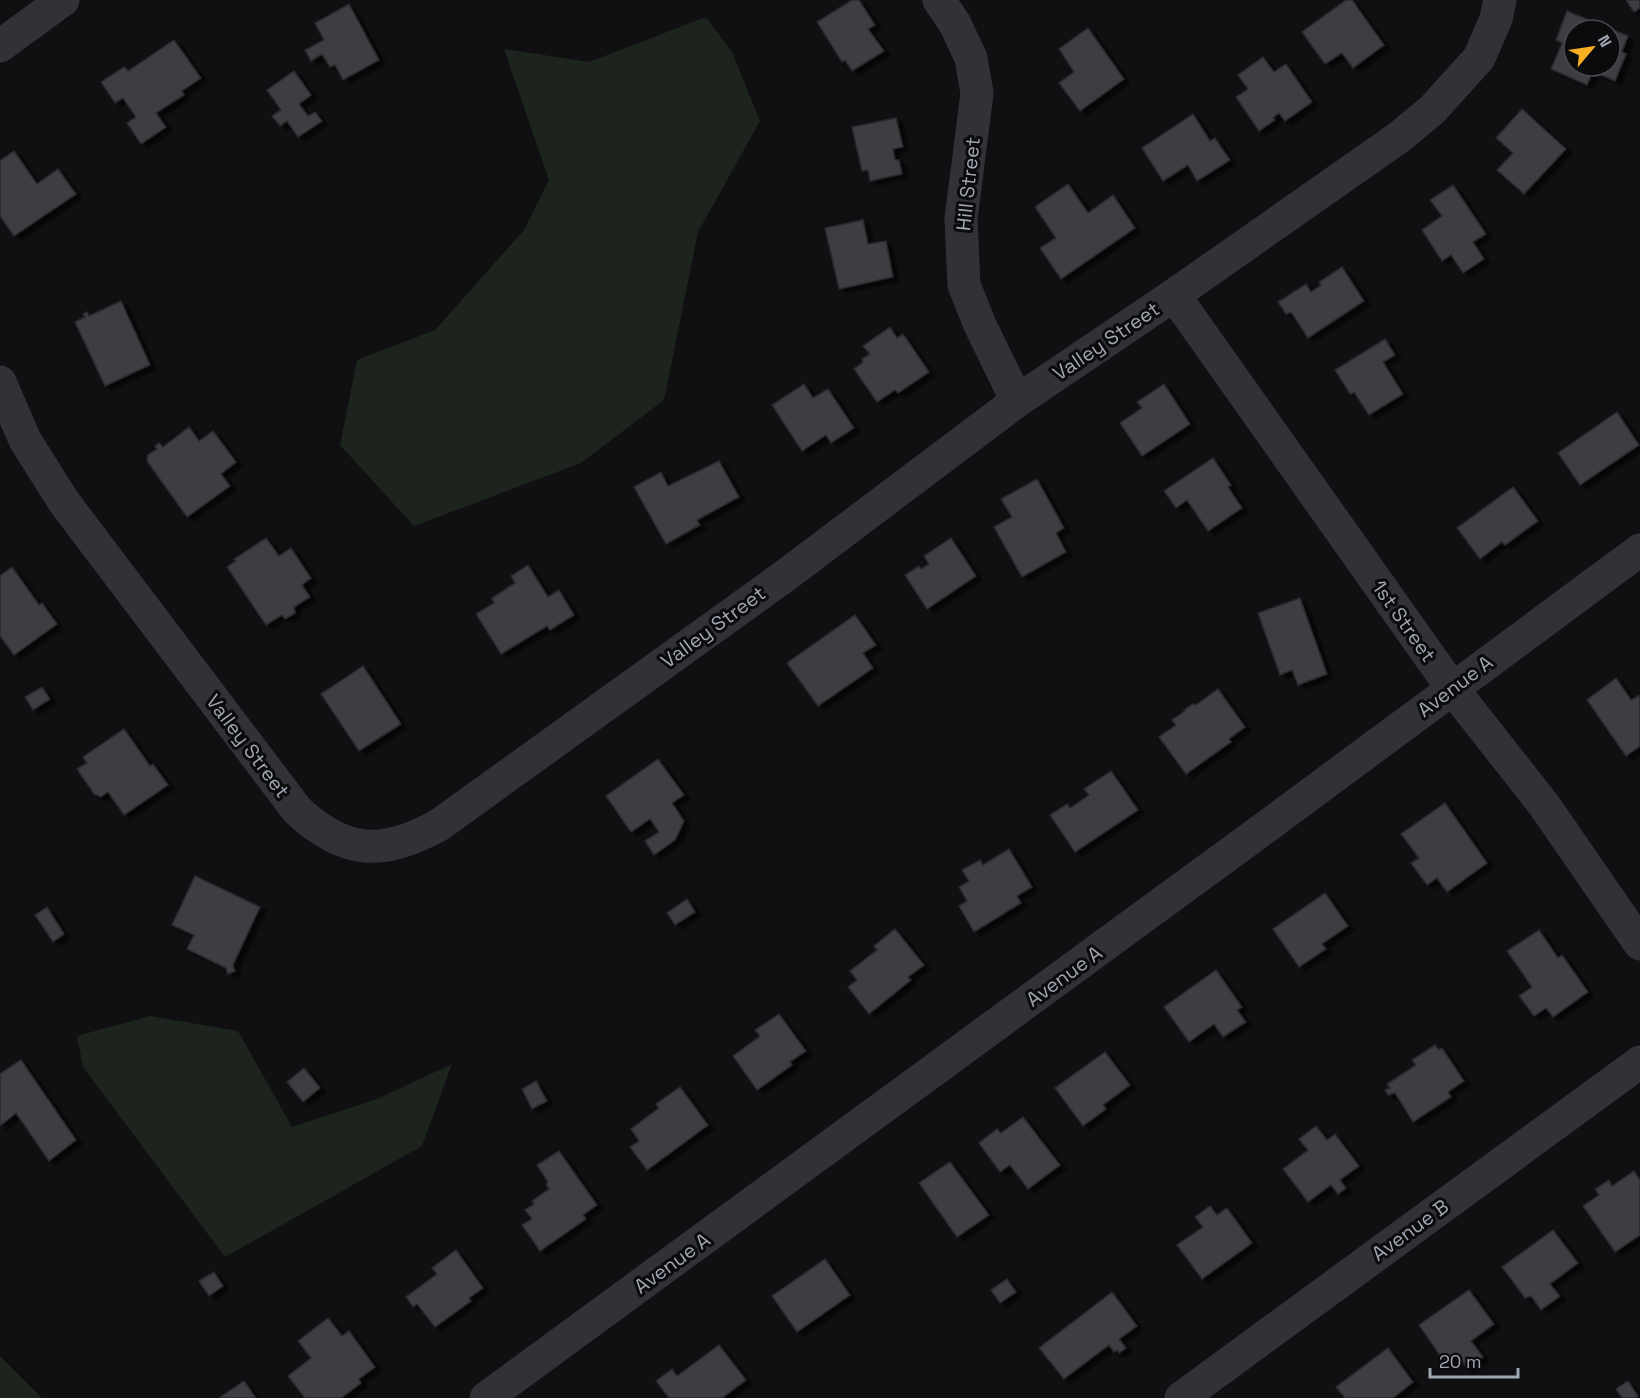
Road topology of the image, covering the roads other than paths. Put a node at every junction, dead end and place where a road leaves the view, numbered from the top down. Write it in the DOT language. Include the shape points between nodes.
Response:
graph roads {
  1 [pos="63,0"];
  2 [pos="939,0"];
  3 [pos="1500,0"];
  4 [pos="0,46"];
  5 [pos="1174,295"];
  6 [pos="0,382"];
  7 [pos="1017,401"];
  8 [pos="1640,550"];
  9 [pos="1452,688"];
  10 [pos="1640,944"];
  11 [pos="1640,1062"];
  12 [pos="486,1398"];
  13 [pos="1181,1398"];
  1 -- 4 [label="street"];
  2 -- 7 [label="street, Hill Street" via="971,58 977,93 961,219 964,285"];
  3 -- 5 [label="street, Valley Street" via="1479,58 1432,110"];
  5 -- 7 [label="street, Valley Street"];
  5 -- 9 [label="street, 1st Street"];
  6 -- 7 [label="street, Valley Street" via="25,440 64,502 277,785 314,826 361,846 389,846 414,839 439,825 786,575"];
  8 -- 9 [label="street, Avenue A"];
  9 -- 10 [label="street, 1st Street" via="1544,805"];
  9 -- 12 [label="street, Avenue A"];
  11 -- 13 [label="street, Avenue B"];
}
